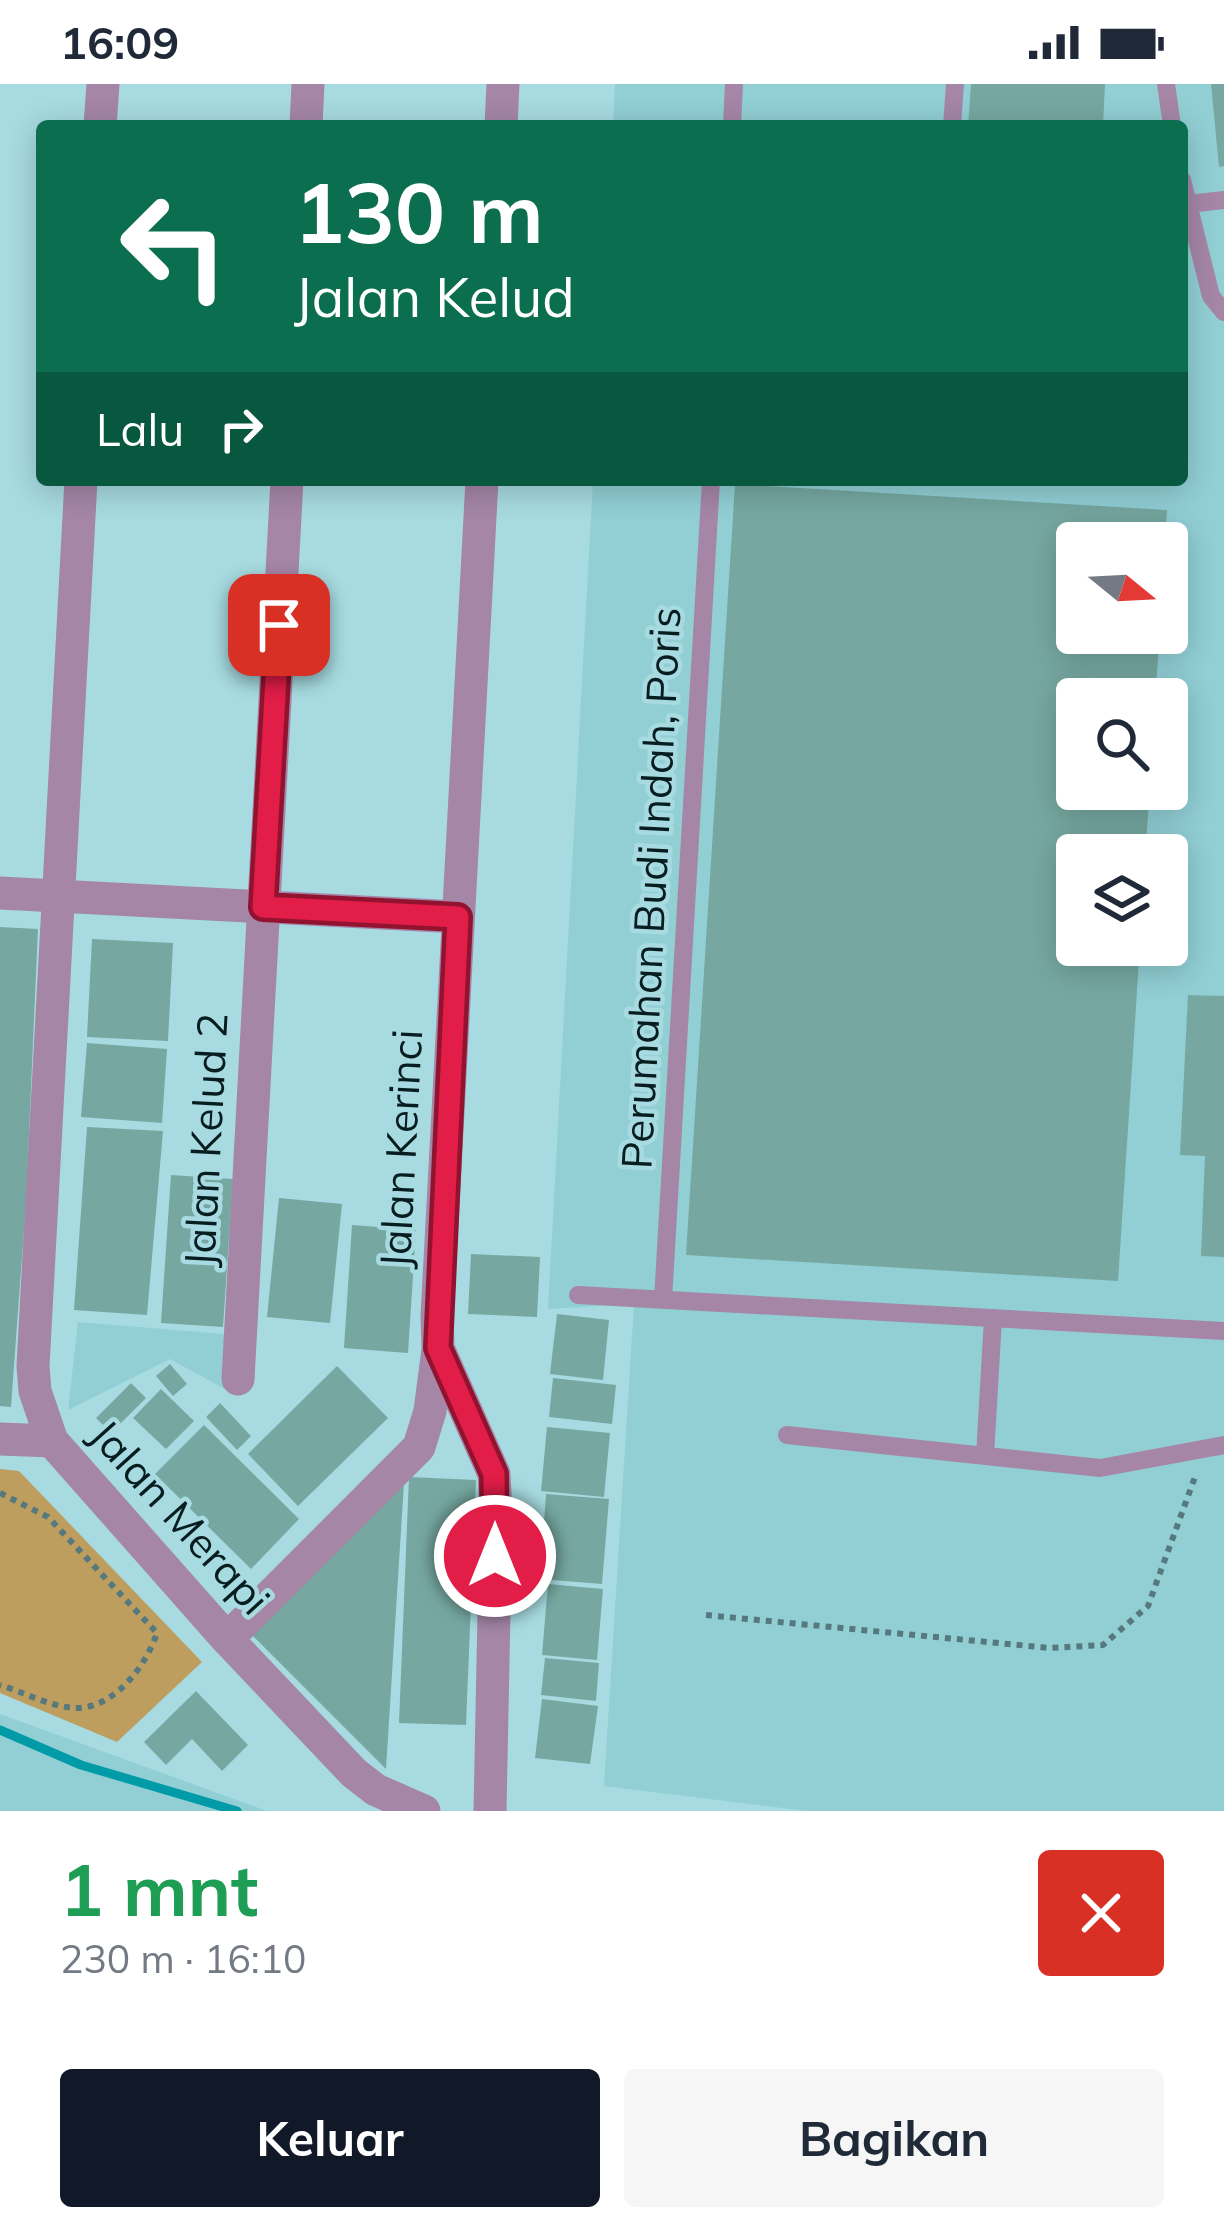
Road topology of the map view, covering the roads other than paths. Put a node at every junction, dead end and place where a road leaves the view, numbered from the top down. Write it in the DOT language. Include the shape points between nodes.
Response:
graph roads {
  1 [pos="103,84"];
  2 [pos="308,84"];
  3 [pos="503,84"];
  4 [pos="734,84"];
  5 [pos="955,84"];
  6 [pos="1166,84"];
  7 [pos="100,120"];
  8 [pos="306,120"];
  9 [pos="501,120"];
  10 [pos="732,120"];
  11 [pos="952,120"];
  12 [pos="1171,120"];
  13 [pos="1224,200"];
  14 [pos="1188,204"];
  15 [pos="1224,313"];
  16 [pos="81,486"];
  17 [pos="286,486"];
  18 [pos="482,486"];
  19 [pos="711,486"];
  20 [pos="0,893"];
  21 [pos="59,896"];
  22 [pos="263,907"];
  23 [pos="458,917"];
  24 [pos="578,1295"];
  25 [pos="663,1300"];
  26 [pos="993,1318"];
  27 [pos="1224,1331"];
  28 [pos="438,1348"];
  29 [pos="238,1379"];
  30 [pos="787,1435"];
  31 [pos="0,1438"];
  32 [pos="52,1441"];
  33 [pos="419,1447"];
  34 [pos="484,1447"];
  35 [pos="1214,1448"];
  36 [pos="985,1456"];
  37 [pos="227,1639"];
  38 [pos="424,1811"];
  39 [pos="490,1811"];
  1 -- 7 [label="street"];
  2 -- 8 [label="street"];
  3 -- 9 [label="street"];
  4 -- 10 [label="lane"];
  5 -- 11 [label="lane"];
  6 -- 12 [label="lane"];
  13 -- 14 [label="lane"];
  14 -- 15 [label="lane" via="1211,296"];
  16 -- 21 [label="street, Jalan Merapi"];
  17 -- 22 [label="street, Jalan Kelud 2"];
  18 -- 23 [label="street, Jalan Kerinci"];
  19 -- 25 [label="lane, Perumahan Budi Indah, Poris"];
  20 -- 21 [label="street"];
  21 -- 22 [label="street"];
  21 -- 32 [label="street, Jalan Merapi" via="33,1366"];
  22 -- 23 [label="street"];
  22 -- 29 [label="street, Jalan Kelud 2"];
  23 -- 28 [label="street, Jalan Kerinci"];
  24 -- 25 [label="lane"];
  25 -- 26 [label="lane"];
  26 -- 27 [label="lane"];
  26 -- 36 [label="lane"];
  28 -- 33 [label="street"];
  28 -- 34 [label="street, Jalan Kerinci"];
  30 -- 36 [label="lane"];
  31 -- 32 [label="street"];
  32 -- 37 [label="street, Jalan Merapi"];
  33 -- 34 [label="street"];
  33 -- 37 [label="street"];
  34 -- 39 [label="street, Jalan Kerinci" via="496,1512"];
  35 -- 36 [label="lane" via="1100,1468"];
  37 -- 38 [label="street, Jalan Merapi" via="355,1773"];
}
